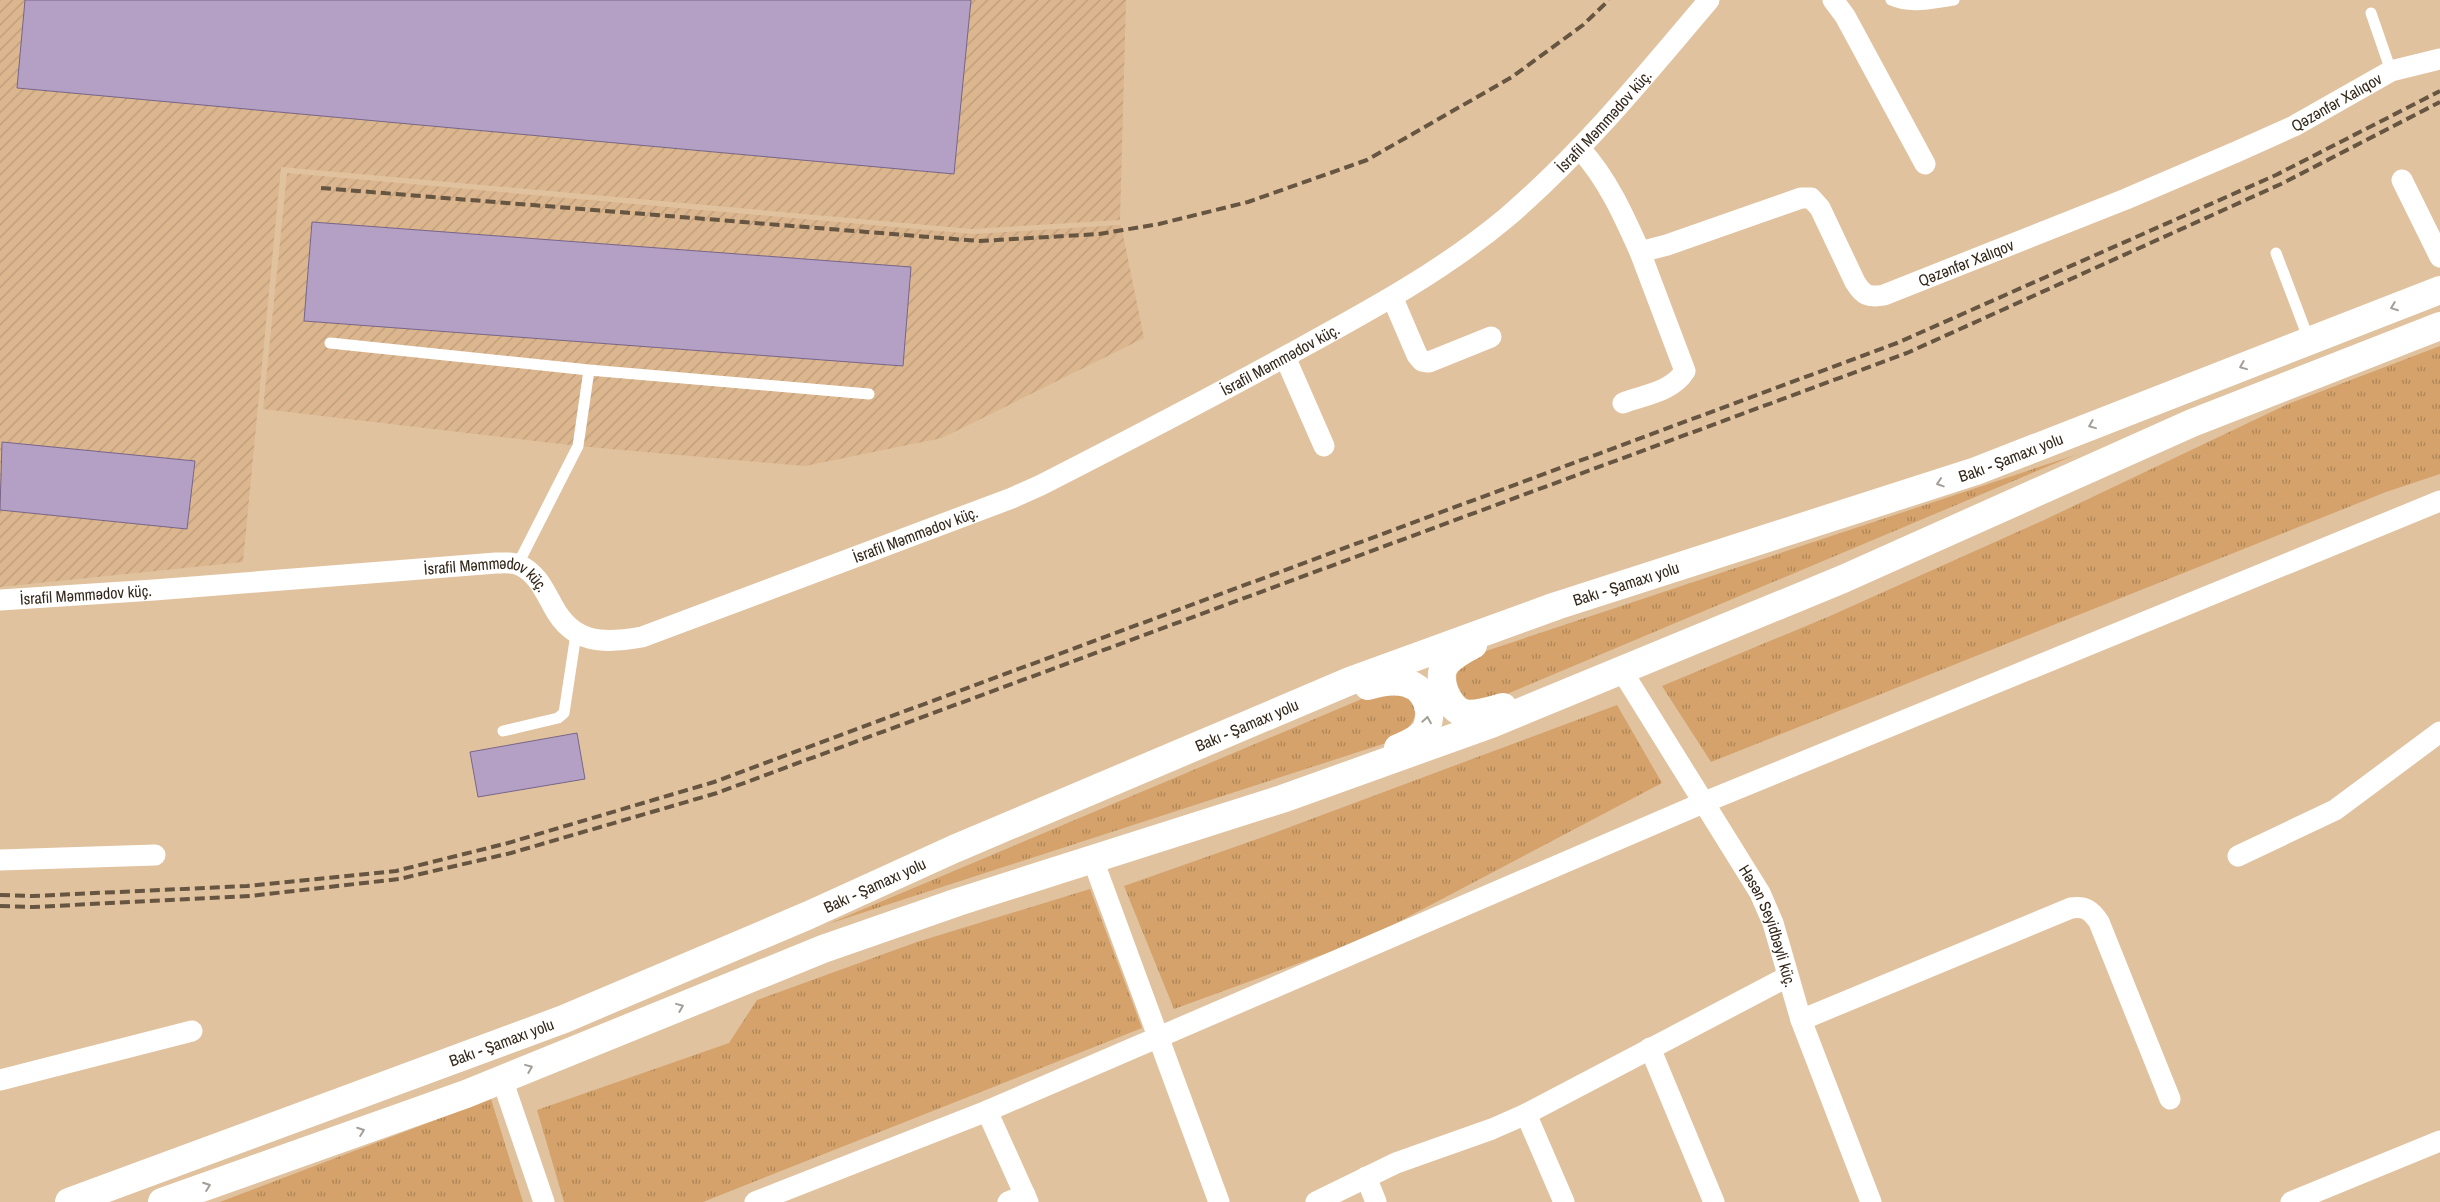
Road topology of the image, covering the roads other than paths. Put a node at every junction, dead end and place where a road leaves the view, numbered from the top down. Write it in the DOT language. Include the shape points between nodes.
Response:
graph roads {
  1 [pos="1709,0"];
  2 [pos="1834,0"];
  3 [pos="1891,0"];
  4 [pos="1954,0"];
  5 [pos="2371,13"];
  6 [pos="2440,59"];
  7 [pos="2391,72"];
  8 [pos="1580,149"];
  9 [pos="1925,164"];
  10 [pos="2402,180"];
  11 [pos="1640,252"];
  12 [pos="2276,253"];
  13 [pos="2440,257"];
  14 [pos="2440,290"];
  15 [pos="1393,298"];
  16 [pos="2440,326"];
  17 [pos="1491,337"];
  18 [pos="2309,340"];
  19 [pos="330,343"];
  20 [pos="1285,357"];
  21 [pos="589,370"];
  22 [pos="869,394"];
  23 [pos="1623,402"];
  24 [pos="1324,446"];
  25 [pos="2440,501"];
  26 [pos="518,564"];
  27 [pos="0,600"];
  28 [pos="1556,606"];
  29 [pos="576,634"];
  30 [pos="1622,671"];
  31 [pos="1589,684"];
  32 [pos="1260,720"];
  33 [pos="504,731"];
  34 [pos="2440,732"];
  35 [pos="1282,799"];
  36 [pos="1705,802"];
  37 [pos="155,855"];
  38 [pos="2238,856"];
  39 [pos="0,860"];
  40 [pos="1093,860"];
  41 [pos="1787,977"];
  42 [pos="1801,1020"];
  43 [pos="192,1031"];
  44 [pos="1159,1037"];
  45 [pos="1650,1048"];
  46 [pos="502,1079"];
  47 [pos="0,1080"];
  48 [pos="2170,1099"];
  49 [pos="987,1111"];
  50 [pos="1526,1114"];
  51 [pos="2440,1141"];
  52 [pos="1366,1177"];
  53 [pos="1020,1200"];
  54 [pos="69,1202"];
  55 [pos="162,1202"];
  56 [pos="544,1202"];
  57 [pos="755,1202"];
  58 [pos="1220,1202"];
  59 [pos="1316,1202"];
  60 [pos="1376,1202"];
  61 [pos="1564,1202"];
  62 [pos="1714,1202"];
  63 [pos="1871,1202"];
  64 [pos="2291,1202"];
  1 -- 8 [label="street, İsrafil Məmmədov küç."];
  2 -- 9 [label="street"];
  3 -- 4 [label="lane" via="1918,6"];
  5 -- 7 [label="lane"];
  6 -- 7 [label="street, Qəzənfər Xalıqov"];
  7 -- 11 [label="street, Qəzənfər Xalıqov" via="2294,126 2244,149 2126,199 1872,298 1862,293 1820,208 1811,198 1801,198 1667,246"];
  8 -- 11 [label="street" via="1604,180"];
  8 -- 15 [label="street, İsrafil Məmmədov küç." via="1506,218 1454,258"];
  10 -- 13 [label="street"];
  11 -- 23 [label="street" via="1685,372 1679,382 1671,386"];
  12 -- 18 [label="lane"];
  14 -- 18 [label="highway, Bakı - Şamaxı yolu, one-way"];
  15 -- 17 [label="street" via="1416,355 1422,361 1429,362"];
  15 -- 20 [label="street, İsrafil Məmmədov küç."];
  16 -- 30 [label="highway, Bakı - Şamaxı yolu" via="2192,423 1843,580"];
  18 -- 28 [label="highway, Bakı - Şamaxı yolu, one-way" via="1976,471"];
  19 -- 21 [label="lane"];
  20 -- 24 [label="street"];
  20 -- 29 [label="street, İsrafil Məmmədov küç." via="1012,498 642,637 596,640"];
  21 -- 22 [label="lane"];
  21 -- 26 [label="lane" via="578,446"];
  25 -- 36 [label="street"];
  26 -- 27 [label="street, İsrafil Məmmədov küç." via="496,562"];
  26 -- 29 [label="street, İsrafil Məmmədov küç." via="533,574 545,589 562,622"];
  28 -- 31 [label="highway" via="1454,656 1444,666 1442,681 1446,695 1454,707 1473,713"];
  28 -- 32 [label="highway, Bakı - Şamaxı yolu" via="1350,681"];
  29 -- 33 [label="lane" via="564,713 558,718"];
  30 -- 31 [label="highway, Bakı - Şamaxı yolu"];
  30 -- 36 [label="street, Həsən Seyidbəyli küç."];
  31 -- 35 [label="highway, Bakı - Şamaxı yolu" via="1491,724"];
  35 -- 32 [label="highway, one-way" via="1416,740 1425,731 1430,717 1428,704 1414,685 1392,680"];
  32 -- 54 [label="highway, Bakı - Şamaxı yolu" via="564,1019"];
  34 -- 38 [label="street" via="2335,810"];
  35 -- 40 [label="highway, Bakı - Şamaxı yolu"];
  36 -- 41 [label="street, Həsən Seyidbəyli küç." via="1760,893 1773,923"];
  36 -- 44 [label="street"];
  37 -- 39 [label="street"];
  40 -- 44 [label="street"];
  46 -- 40 [label="highway, Bakı - Şamaxı yolu, one-way" via="823,949"];
  41 -- 42 [label="street, Həsən Seyidbəyli küç."];
  41 -- 45 [label="street"];
  42 -- 48 [label="street" via="2071,908 2082,907 2092,912 2099,922"];
  42 -- 63 [label="street, Həsən Seyidbəyli küç."];
  43 -- 47 [label="street"];
  44 -- 49 [label="street"];
  44 -- 58 [label="street"];
  45 -- 50 [label="street"];
  45 -- 62 [label="street"];
  55 -- 46 [label="highway, Bakı - Şamaxı yolu, one-way"];
  46 -- 56 [label="street"];
  49 -- 53 [label="street"];
  49 -- 57 [label="street"];
  50 -- 52 [label="street"];
  50 -- 61 [label="street"];
  51 -- 64 [label="street"];
  52 -- 59 [label="street"];
  52 -- 60 [label="street"];
}
